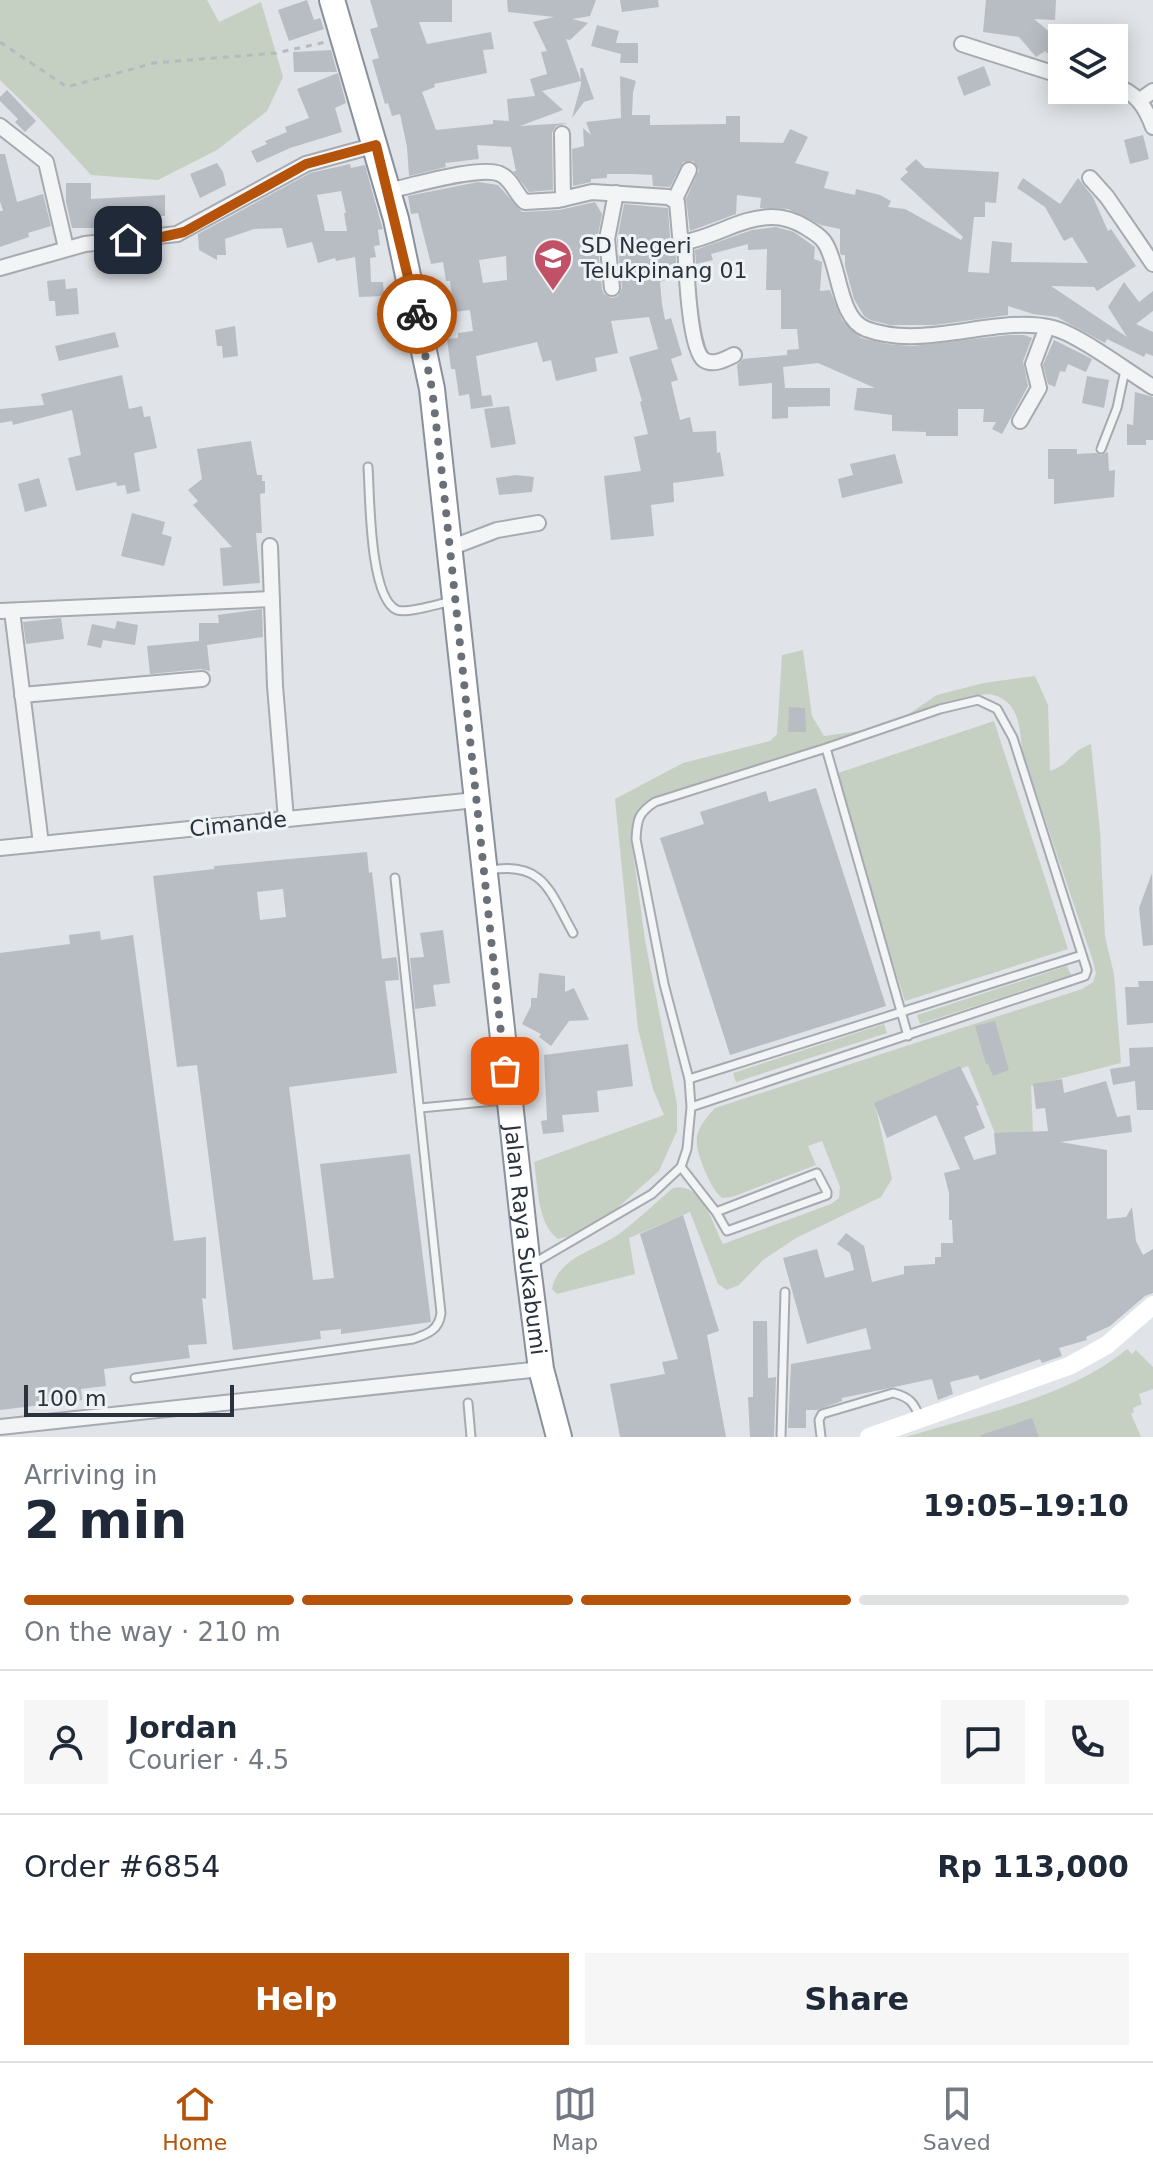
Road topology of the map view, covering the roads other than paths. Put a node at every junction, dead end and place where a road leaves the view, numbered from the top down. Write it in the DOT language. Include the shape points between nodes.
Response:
graph roads {
  1 [pos="332,0"];
  2 [pos="962,44"];
  3 [pos="1048,72"];
  4 [pos="1128,91"];
  5 [pos="1153,91"];
  6 [pos="1140,100"];
  7 [pos="0,126"];
  8 [pos="1153,127"];
  9 [pos="562,134"];
  10 [pos="376,145"];
  11 [pos="689,170"];
  12 [pos="1090,178"];
  13 [pos="388,191"];
  14 [pos="616,193"];
  15 [pos="563,199"];
  16 [pos="675,199"];
  17 [pos="685,242"];
  18 [pos="66,248"];
  19 [pos="1153,264"];
  20 [pos="0,268"];
  21 [pos="612,288"];
  22 [pos="1047,327"];
  23 [pos="734,355"];
  24 [pos="1125,370"];
  25 [pos="1153,387"];
  26 [pos="1020,421"];
  27 [pos="1101,449"];
  28 [pos="368,467"];
  29 [pos="538,523"];
  30 [pos="270,546"];
  31 [pos="450,548"];
  32 [pos="272,599"];
  33 [pos="455,601"];
  34 [pos="6,611"];
  35 [pos="202,679"];
  36 [pos="22,695"];
  37 [pos="826,748"];
  38 [pos="476,800"];
  39 [pos="286,819"];
  40 [pos="41,844"];
  41 [pos="0,848"];
  42 [pos="483,871"];
  43 [pos="395,878"];
  44 [pos="573,933"];
  45 [pos="1082,955"];
  46 [pos="900,1014"];
  47 [pos="908,1036"];
  48 [pos="689,1079"];
  49 [pos="508,1100"];
  50 [pos="691,1107"];
  51 [pos="420,1108"];
  52 [pos="681,1167"];
  53 [pos="716,1212"];
  54 [pos="528,1267"];
  55 [pos="785,1292"];
  56 [pos="1153,1305"];
  57 [pos="541,1369"];
  58 [pos="135,1378"];
  59 [pos="468,1403"];
  60 [pos="921,1420"];
  61 [pos="0,1427"];
  62 [pos="471,1437"];
  63 [pos="559,1437"];
  64 [pos="781,1437"];
  65 [pos="821,1437"];
  66 [pos="869,1437"];
  1 -- 10 [label="highway, Jalan Raya Sukabumi"];
  2 -- 3 [label="street"];
  4 -- 6 [label="street"];
  5 -- 6 [label="street"];
  6 -- 8 [label="street"];
  7 -- 18 [label="street" via="46,162"];
  9 -- 15 [label="street"];
  10 -- 13 [label="highway, Jalan Raya Sukabumi"];
  10 -- 18 [label="street" via="306,164 177,234"];
  11 -- 16 [label="street"];
  12 -- 19 [label="street"];
  13 -- 15 [label="street" via="492,172 507,179 523,201"];
  13 -- 31 [label="highway, Jalan Raya Sukabumi" via="432,389"];
  14 -- 15 [label="street" via="586,192"];
  14 -- 16 [label="street"];
  14 -- 21 [label="street" via="607,239"];
  16 -- 17 [label="street"];
  17 -- 22 [label="street" via="755,219 787,219 827,245 845,304 863,328 932,336"];
  17 -- 23 [label="street" via="697,349 708,361"];
  18 -- 20 [label="street"];
  22 -- 24 [label="street"];
  22 -- 26 [label="street" via="1033,364 1039,388"];
  24 -- 25 [label="street"];
  24 -- 27 [label="lane"];
  28 -- 33 [label="lane" via="374,567 387,601 406,610"];
  29 -- 31 [label="street" via="497,530"];
  30 -- 32 [label="street"];
  31 -- 33 [label="highway, Jalan Raya Sukabumi"];
  32 -- 34 [label="street"];
  32 -- 39 [label="street"];
  33 -- 38 [label="highway, Jalan Raya Sukabumi"];
  34 -- 36 [label="street"];
  35 -- 36 [label="street"];
  36 -- 40 [label="street"];
  37 -- 45 [label="lane" via="978,700 997,709 1013,738"];
  37 -- 46 [label="lane"];
  37 -- 48 [label="lane" via="655,802 638,818 636,839 664,984"];
  38 -- 39 [label="street, Cimande"];
  38 -- 42 [label="highway, Jalan Raya Sukabumi"];
  39 -- 40 [label="street, Cimande"];
  40 -- 41 [label="street, Cimande"];
  42 -- 44 [label="lane" via="525,869 544,881"];
  42 -- 49 [label="highway, Jalan Raya Sukabumi"];
  43 -- 51 [label="lane"];
  45 -- 46 [label="lane"];
  45 -- 47 [label="lane" via="1087,970 1079,979"];
  46 -- 47 [label="lane"];
  46 -- 48 [label="lane"];
  47 -- 50 [label="lane"];
  48 -- 50 [label="lane"];
  49 -- 51 [label="lane"];
  49 -- 54 [label="highway, Jalan Raya Sukabumi"];
  50 -- 52 [label="lane"];
  51 -- 58 [label="lane" via="441,1313 433,1332"];
  52 -- 53 [label="lane"];
  52 -- 54 [label="lane" via="652,1194"];
  53 -- 53 [label="lane" via="724,1231 729,1231 827,1192 817,1173"];
  54 -- 57 [label="highway, Jalan Raya Sukabumi"];
  55 -- 64 [label="lane"];
  56 -- 60 [label="main road" via="1107,1345 1069,1366"];
  57 -- 61 [label="street"];
  57 -- 63 [label="highway, Jalan Raya Sukabumi"];
  59 -- 62 [label="lane"];
  60 -- 65 [label="lane" via="913,1402 893,1393 822,1414"];
  60 -- 66 [label="main road"];
}
